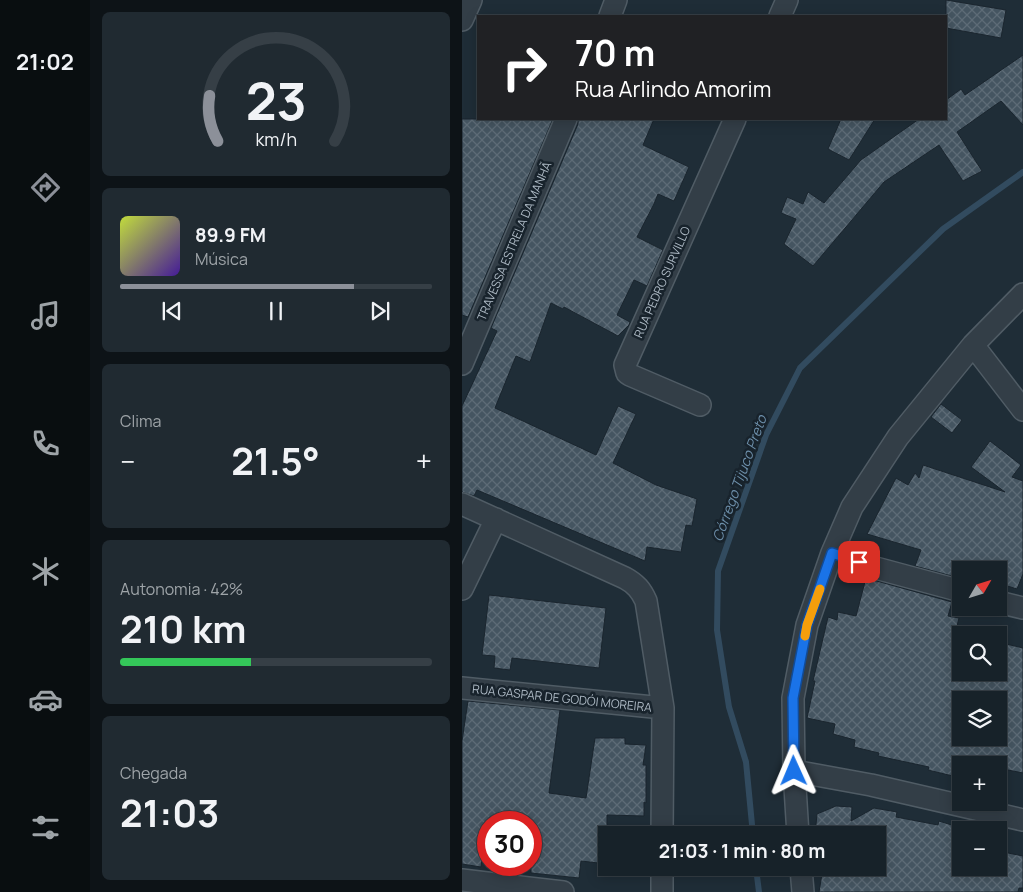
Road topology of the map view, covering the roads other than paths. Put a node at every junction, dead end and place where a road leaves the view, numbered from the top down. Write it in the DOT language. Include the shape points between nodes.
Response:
graph roads {
  1 [pos="471,0"];
  2 [pos="616,0"];
  3 [pos="788,0"];
  4 [pos="610,15"];
  5 [pos="780,15"];
  6 [pos="462,20"];
  7 [pos="566,120"];
  8 [pos="734,120"];
  9 [pos="1022,294"];
  10 [pos="974,345"];
  11 [pos="462,364"];
  12 [pos="700,405"];
  13 [pos="1022,410"];
  14 [pos="462,504"];
  15 [pos="496,519"];
  16 [pos="832,553"];
  17 [pos="462,589"];
  18 [pos="952,589"];
  19 [pos="1007,604"];
  20 [pos="1022,608"];
  21 [pos="462,688"];
  22 [pos="663,708"];
  23 [pos="794,771"];
  24 [pos="1022,820"];
  25 [pos="662,826"];
  26 [pos="797,826"];
  27 [pos="662,876"];
  28 [pos="802,876"];
  29 [pos="462,880"];
  30 [pos="563,892"];
  31 [pos="662,892"];
  32 [pos="803,892"];
  1 -- 6 [label="street"];
  2 -- 4 [label="street"];
  3 -- 5 [label="street"];
  7 -- 11 [label="street, TRAVESSA ESTRELA DA MANHÃ"];
  8 -- 12 [label="street, RUA PEDRO SURVILLO" via="625,365 630,375"];
  9 -- 10 [label="street"];
  10 -- 13 [label="street"];
  10 -- 16 [label="street" via="898,437 852,507"];
  14 -- 15 [label="street"];
  15 -- 17 [label="street"];
  15 -- 22 [label="street" via="635,583 646,601"];
  16 -- 18 [label="street"];
  16 -- 23 [label="street" via="807,625 793,698"];
  19 -- 20 [label="street"];
  21 -- 22 [label="street, RUA GASPAR DE GODÓI MOREIRA"];
  22 -- 25 [label="street"];
  23 -- 24 [label="street"];
  23 -- 26 [label="street"];
  27 -- 31 [label="street"];
  28 -- 32 [label="street"];
  29 -- 30 [label="street"];
}
